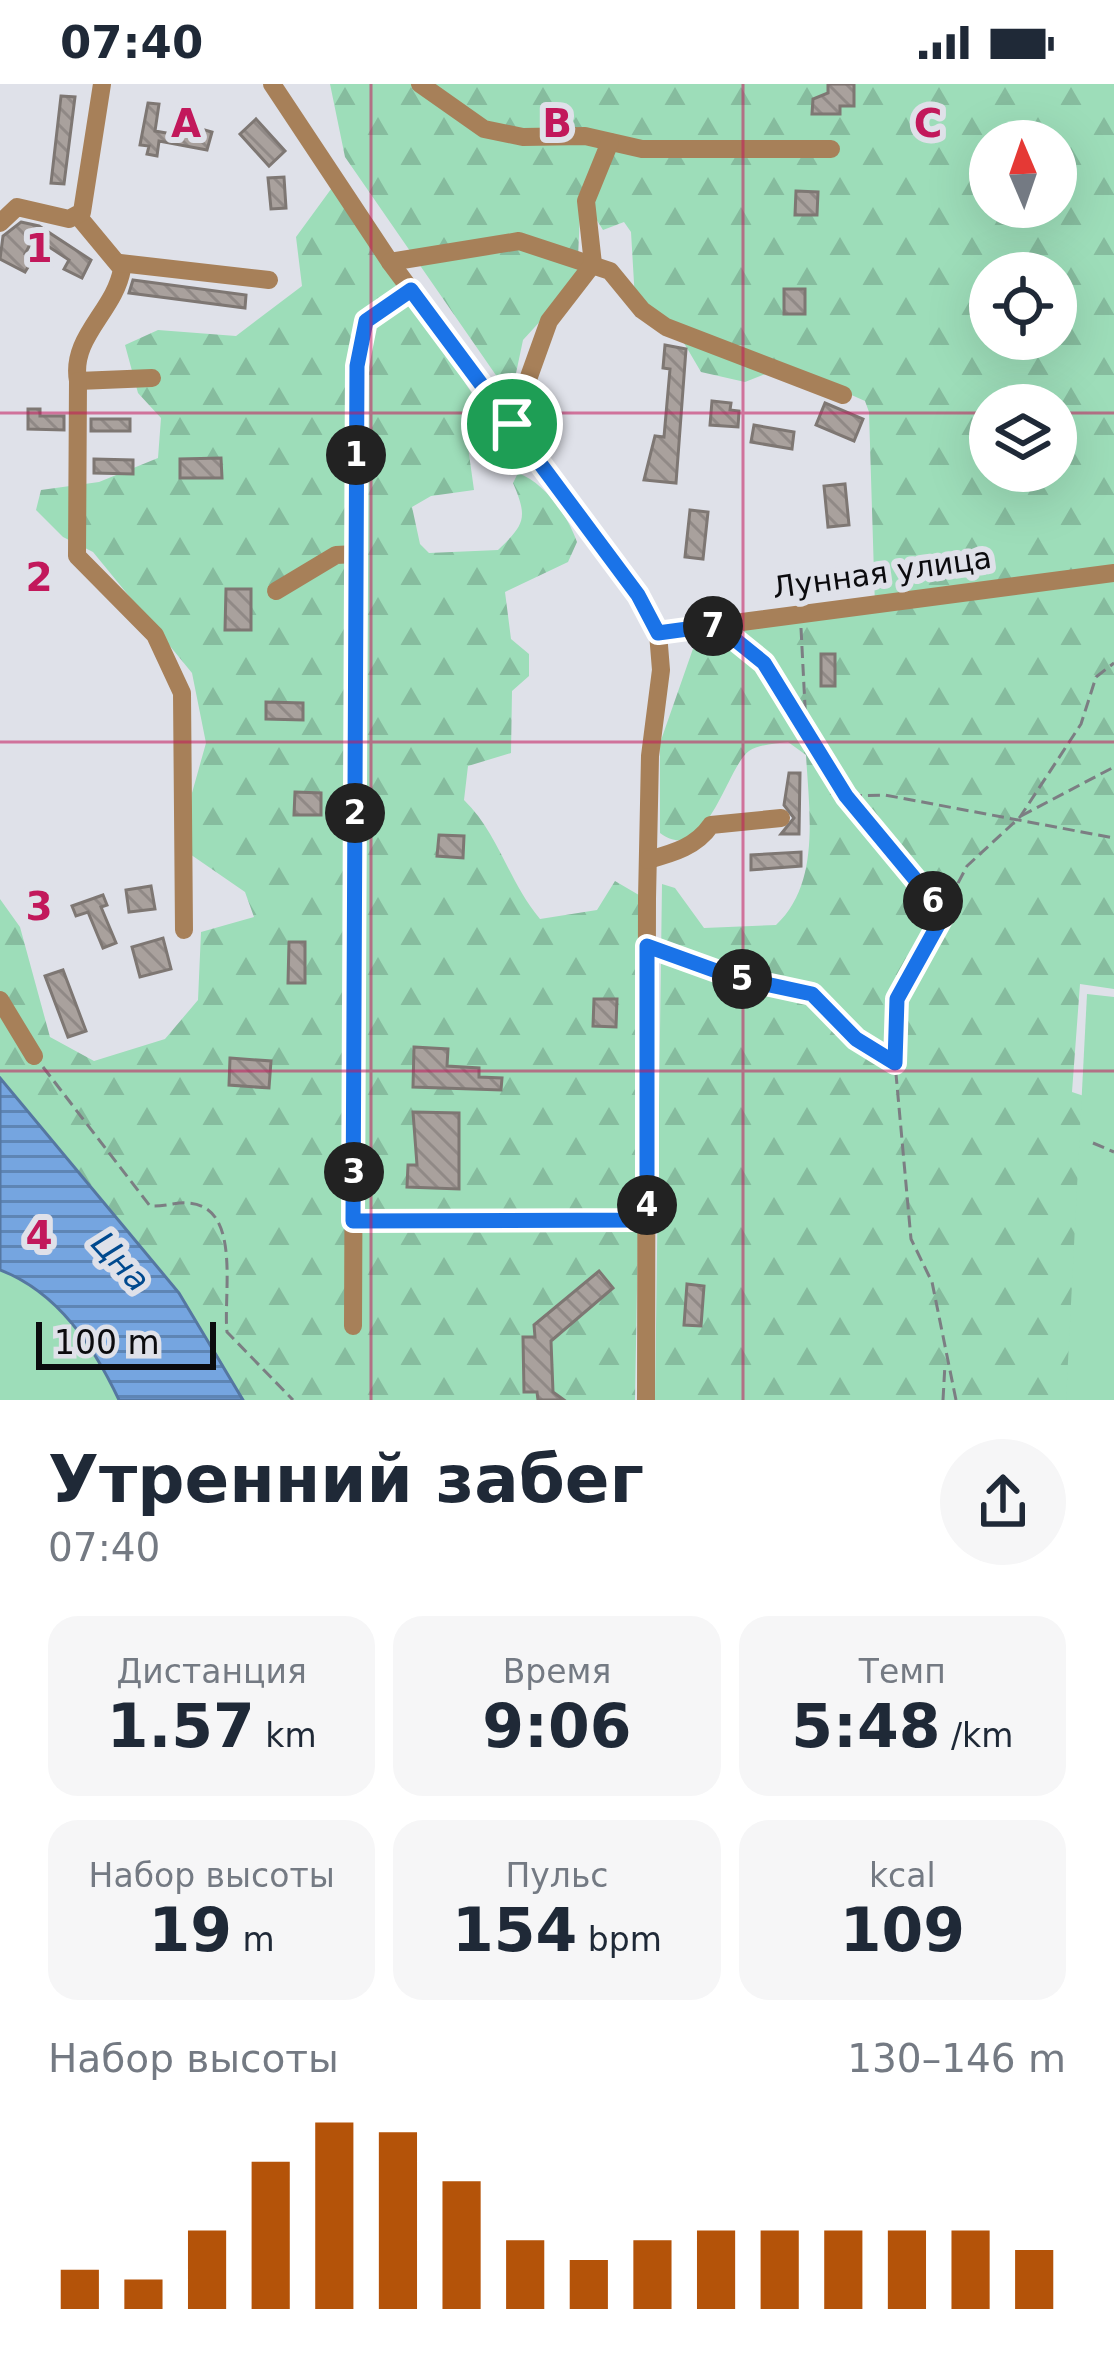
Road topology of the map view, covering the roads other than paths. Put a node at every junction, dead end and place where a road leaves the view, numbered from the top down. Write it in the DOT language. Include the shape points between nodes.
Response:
graph roads {
  1 [pos="102,84"];
  2 [pos="272,84"];
  3 [pos="420,84"];
  4 [pos="610,142"];
  5 [pos="831,149"];
  6 [pos="78,216"];
  7 [pos="0,223"];
  8 [pos="390,262"];
  9 [pos="120,263"];
  10 [pos="593,263"];
  11 [pos="269,280"];
  12 [pos="411,290"];
  13 [pos="152,379"];
  14 [pos="78,381"];
  15 [pos="843,395"];
  16 [pos="512,424"];
  17 [pos="356,554"];
  18 [pos="1114,573"];
  19 [pos="276,591"];
  20 [pos="658,633"];
  21 [pos="781,818"];
  22 [pos="648,860"];
  23 [pos="184,930"];
  24 [pos="0,1000"];
  25 [pos="34,1056"];
  26 [pos="647,1220"];
  27 [pos="353,1221"];
  28 [pos="353,1326"];
  29 [pos="646,1400"];
  1 -- 6 [label="street" via="88,200"];
  2 -- 8 [label="street"];
  3 -- 4 [label="street" via="484,129"];
  4 -- 5 [label="street"];
  4 -- 10 [label="street" via="586,201"];
  6 -- 7 [label="street" via="26,206"];
  6 -- 9 [label="street"];
  8 -- 10 [label="street" via="519,241"];
  8 -- 12 [label="street"];
  9 -- 11 [label="street"];
  9 -- 14 [label="street" via="117,288 75,359"];
  10 -- 15 [label="street" via="666,327"];
  10 -- 16 [label="street" via="549,320"];
  12 -- 16 [label="street"];
  12 -- 17 [label="street" via="379,307 361,339"];
  13 -- 14 [label="street"];
  14 -- 23 [label="street" via="76,556 155,634 182,693"];
  16 -- 20 [label="street"];
  17 -- 19 [label="street" via="336,555"];
  17 -- 27 [label="street"];
  18 -- 20 [label="street, Лунная улица"];
  20 -- 22 [label="street"];
  21 -- 22 [label="street" via="711,825 689,845"];
  22 -- 26 [label="street"];
  24 -- 25 [label="street"];
  26 -- 27 [label="street"];
  26 -- 29 [label="street"];
  27 -- 28 [label="street"];
}
